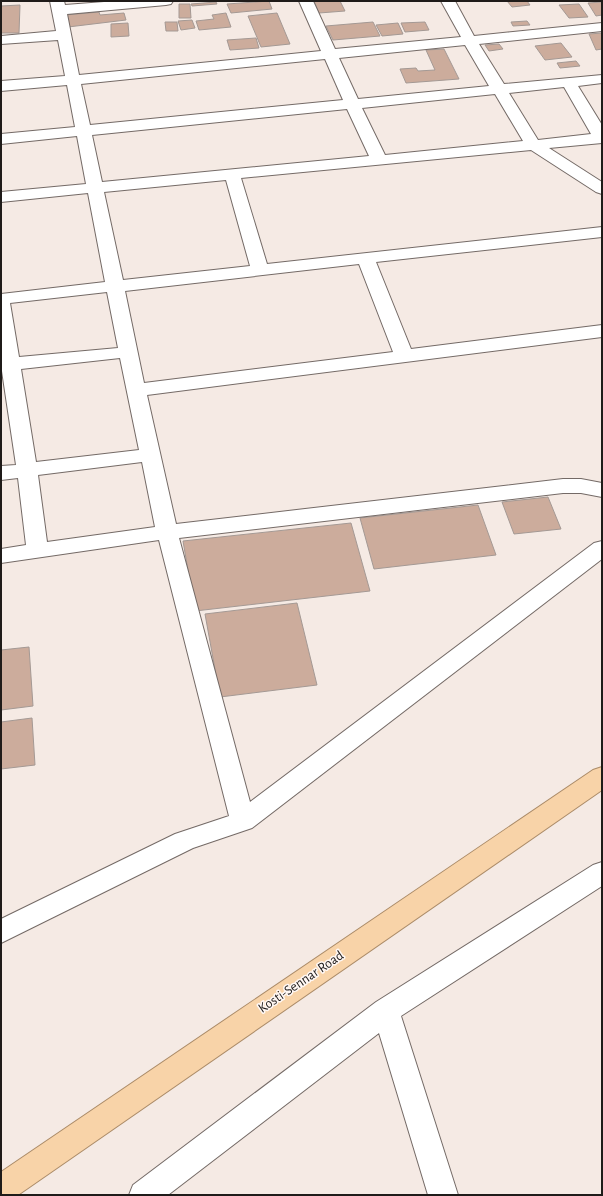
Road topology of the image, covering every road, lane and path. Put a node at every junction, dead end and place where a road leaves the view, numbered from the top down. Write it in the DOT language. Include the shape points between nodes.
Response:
graph roads {
  1 [pos="166,1"];
  2 [pos="306,1"];
  3 [pos="448,1"];
  4 [pos="59,6"];
  5 [pos="602,27"];
  6 [pos="65,35"];
  7 [pos="1,40"];
  8 [pos="470,41"];
  9 [pos="330,55"];
  10 [pos="602,79"];
  11 [pos="74,80"];
  12 [pos="568,82"];
  13 [pos="1,86"];
  14 [pos="498,88"];
  15 [pos="352,103"];
  16 [pos="83,132"];
  17 [pos="602,138"];
  18 [pos="1,139"];
  19 [pos="534,145"];
  20 [pos="379,160"];
  21 [pos="602,173"];
  22 [pos="232,174"];
  23 [pos="580,176"];
  24 [pos="95,187"];
  25 [pos="602,189"];
  26 [pos="1,197"];
  27 [pos="602,232"];
  28 [pos="366,259"];
  29 [pos="260,270"];
  30 [pos="115,287"];
  31 [pos="1,300"];
  32 [pos="602,331"];
  33 [pos="129,352"];
  34 [pos="404,355"];
  35 [pos="5,365"];
  36 [pos="136,390"];
  37 [pos="150,456"];
  38 [pos="27,470"];
  39 [pos="1,473"];
  40 [pos="602,490"];
  41 [pos="167,532"];
  42 [pos="602,548"];
  43 [pos="37,551"];
  44 [pos="1,556"];
  45 [pos="602,777"];
  46 [pos="243,821"];
  47 [pos="602,873"];
  48 [pos="1,932"];
  49 [pos="386,1010"];
  50 [pos="1,1189"];
  51 [pos="144,1195"];
  52 [pos="443,1195"];
  1 -- 4 [label="street"];
  2 -- 9 [label="street"];
  3 -- 8 [label="street"];
  4 -- 6 [label="street"];
  5 -- 8 [label="street"];
  6 -- 7 [label="street"];
  6 -- 11 [label="street"];
  8 -- 9 [label="street"];
  8 -- 14 [label="street"];
  9 -- 11 [label="street"];
  9 -- 15 [label="street"];
  10 -- 12 [label="street"];
  11 -- 13 [label="street"];
  11 -- 16 [label="street"];
  12 -- 14 [label="street"];
  12 -- 17 [label="street"];
  14 -- 15 [label="street"];
  14 -- 19 [label="street"];
  15 -- 16 [label="street"];
  15 -- 20 [label="street"];
  16 -- 18 [label="street"];
  16 -- 24 [label="street"];
  17 -- 19 [label="street"];
  19 -- 20 [label="street"];
  19 -- 23 [label="street"];
  20 -- 22 [label="street"];
  21 -- 23 [label="street"];
  22 -- 24 [label="street"];
  22 -- 29 [label="street"];
  23 -- 25 [label="street"];
  24 -- 26 [label="street"];
  24 -- 30 [label="street"];
  27 -- 28 [label="street"];
  28 -- 29 [label="street"];
  28 -- 34 [label="street"];
  29 -- 30 [label="street"];
  30 -- 31 [label="street"];
  30 -- 33 [label="street"];
  31 -- 35 [label="street"];
  32 -- 34 [label="street"];
  33 -- 35 [label="street"];
  33 -- 36 [label="street"];
  34 -- 36 [label="street"];
  35 -- 38 [label="street"];
  36 -- 37 [label="street"];
  37 -- 38 [label="street"];
  37 -- 41 [label="street"];
  38 -- 39 [label="street"];
  38 -- 43 [label="street"];
  40 -- 41 [label="street" via="563,486"];
  41 -- 43 [label="street"];
  41 -- 46 [label="street"];
  42 -- 46 [label="street"];
  43 -- 44 [label="street"];
  45 -- 50 [label="highway, Kosti-Sennar Road"];
  46 -- 48 [label="street" via="184,841"];
  47 -- 49 [label="street"];
  49 -- 51 [label="street"];
  49 -- 52 [label="street"];
}
